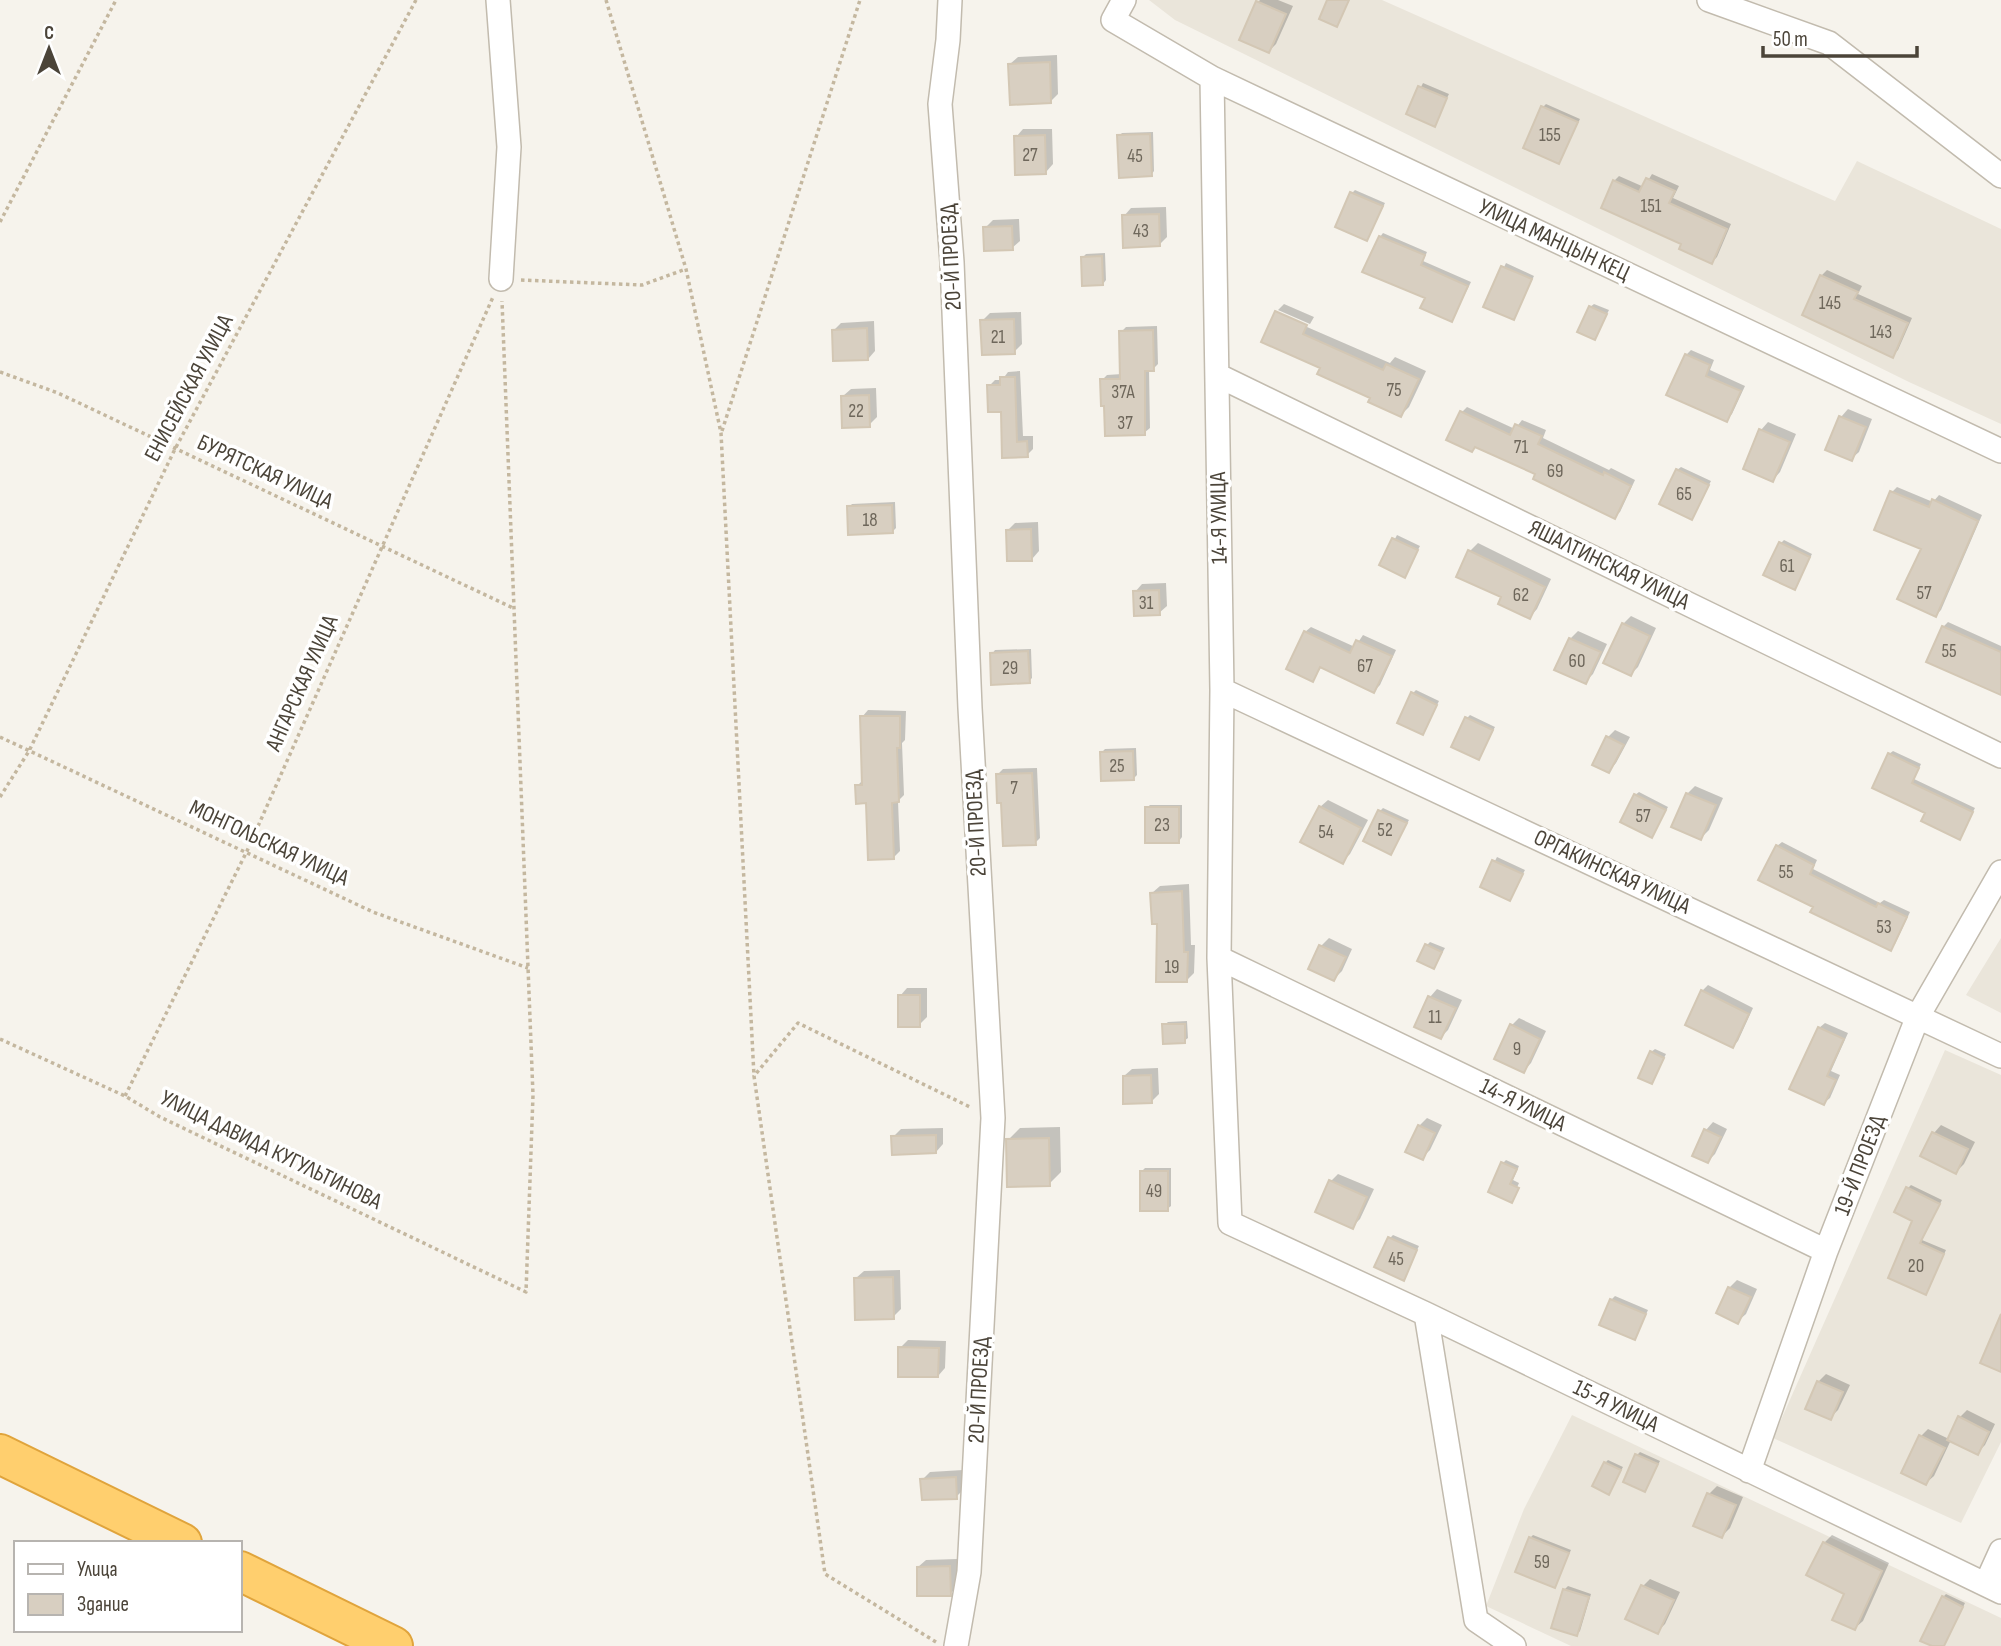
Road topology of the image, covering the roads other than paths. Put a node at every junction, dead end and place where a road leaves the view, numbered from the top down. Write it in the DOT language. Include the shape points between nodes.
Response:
graph roads {
  1 [pos="498,0"];
  2 [pos="950,0"];
  3 [pos="1709,0"];
  4 [pos="1118,10"];
  5 [pos="1212,78"];
  6 [pos="2001,176"];
  7 [pos="501,279"];
  8 [pos="1217,374"];
  9 [pos="2001,451"];
  10 [pos="1222,690"];
  11 [pos="2001,756"];
  12 [pos="2001,872"];
  13 [pos="1219,958"];
  14 [pos="1918,1016"];
  15 [pos="2001,1056"];
  16 [pos="1230,1223"];
  17 [pos="1826,1251"];
  18 [pos="1426,1314"];
  19 [pos="0,1454"];
  20 [pos="1749,1471"];
  21 [pos="178,1541"];
  22 [pos="2001,1551"];
  23 [pos="242,1572"];
  24 [pos="1993,1588"];
  25 [pos="390,1645"];
  26 [pos="956,1646"];
  27 [pos="1514,1646"];
  1 -- 7 [label="street" via="509,147"];
  2 -- 26 [label="street, 20-Й ПРОЕЗД" via="940,104 952,262 993,1118 969,1572"];
  3 -- 6 [label="street" via="1829,43"];
  4 -- 5 [label="street, УЛИЦА МАНЦЫН КЕЦ"];
  5 -- 8 [label="street, 14-Я УЛИЦА"];
  5 -- 9 [label="street, УЛИЦА МАНЦЫН КЕЦ"];
  8 -- 10 [label="street, 14-Я УЛИЦА"];
  8 -- 11 [label="street, ЯШАЛТИНСКАЯ УЛИЦА"];
  10 -- 13 [label="street, 14-Я УЛИЦА"];
  10 -- 14 [label="street, ОРГАКИНСКАЯ УЛИЦА"];
  12 -- 14 [label="street, 19-Й ПРОЕЗД"];
  13 -- 16 [label="street, 14-Я УЛИЦА"];
  13 -- 17 [label="street, 14-Я УЛИЦА"];
  14 -- 15 [label="street, ОРГАКИНСКАЯ УЛИЦА"];
  14 -- 17 [label="street, 19-Й ПРОЕЗД"];
  16 -- 18 [label="street, 15-Я УЛИЦА"];
  17 -- 20 [label="street, 19-Й ПРОЕЗД"];
  18 -- 20 [label="street, 15-Я УЛИЦА"];
  18 -- 27 [label="street" via="1476,1620"];
  19 -- 21 [label="highway"];
  20 -- 24 [label="street, 15-Я УЛИЦА"];
  22 -- 24 [label="street"];
  23 -- 25 [label="highway"];
}
